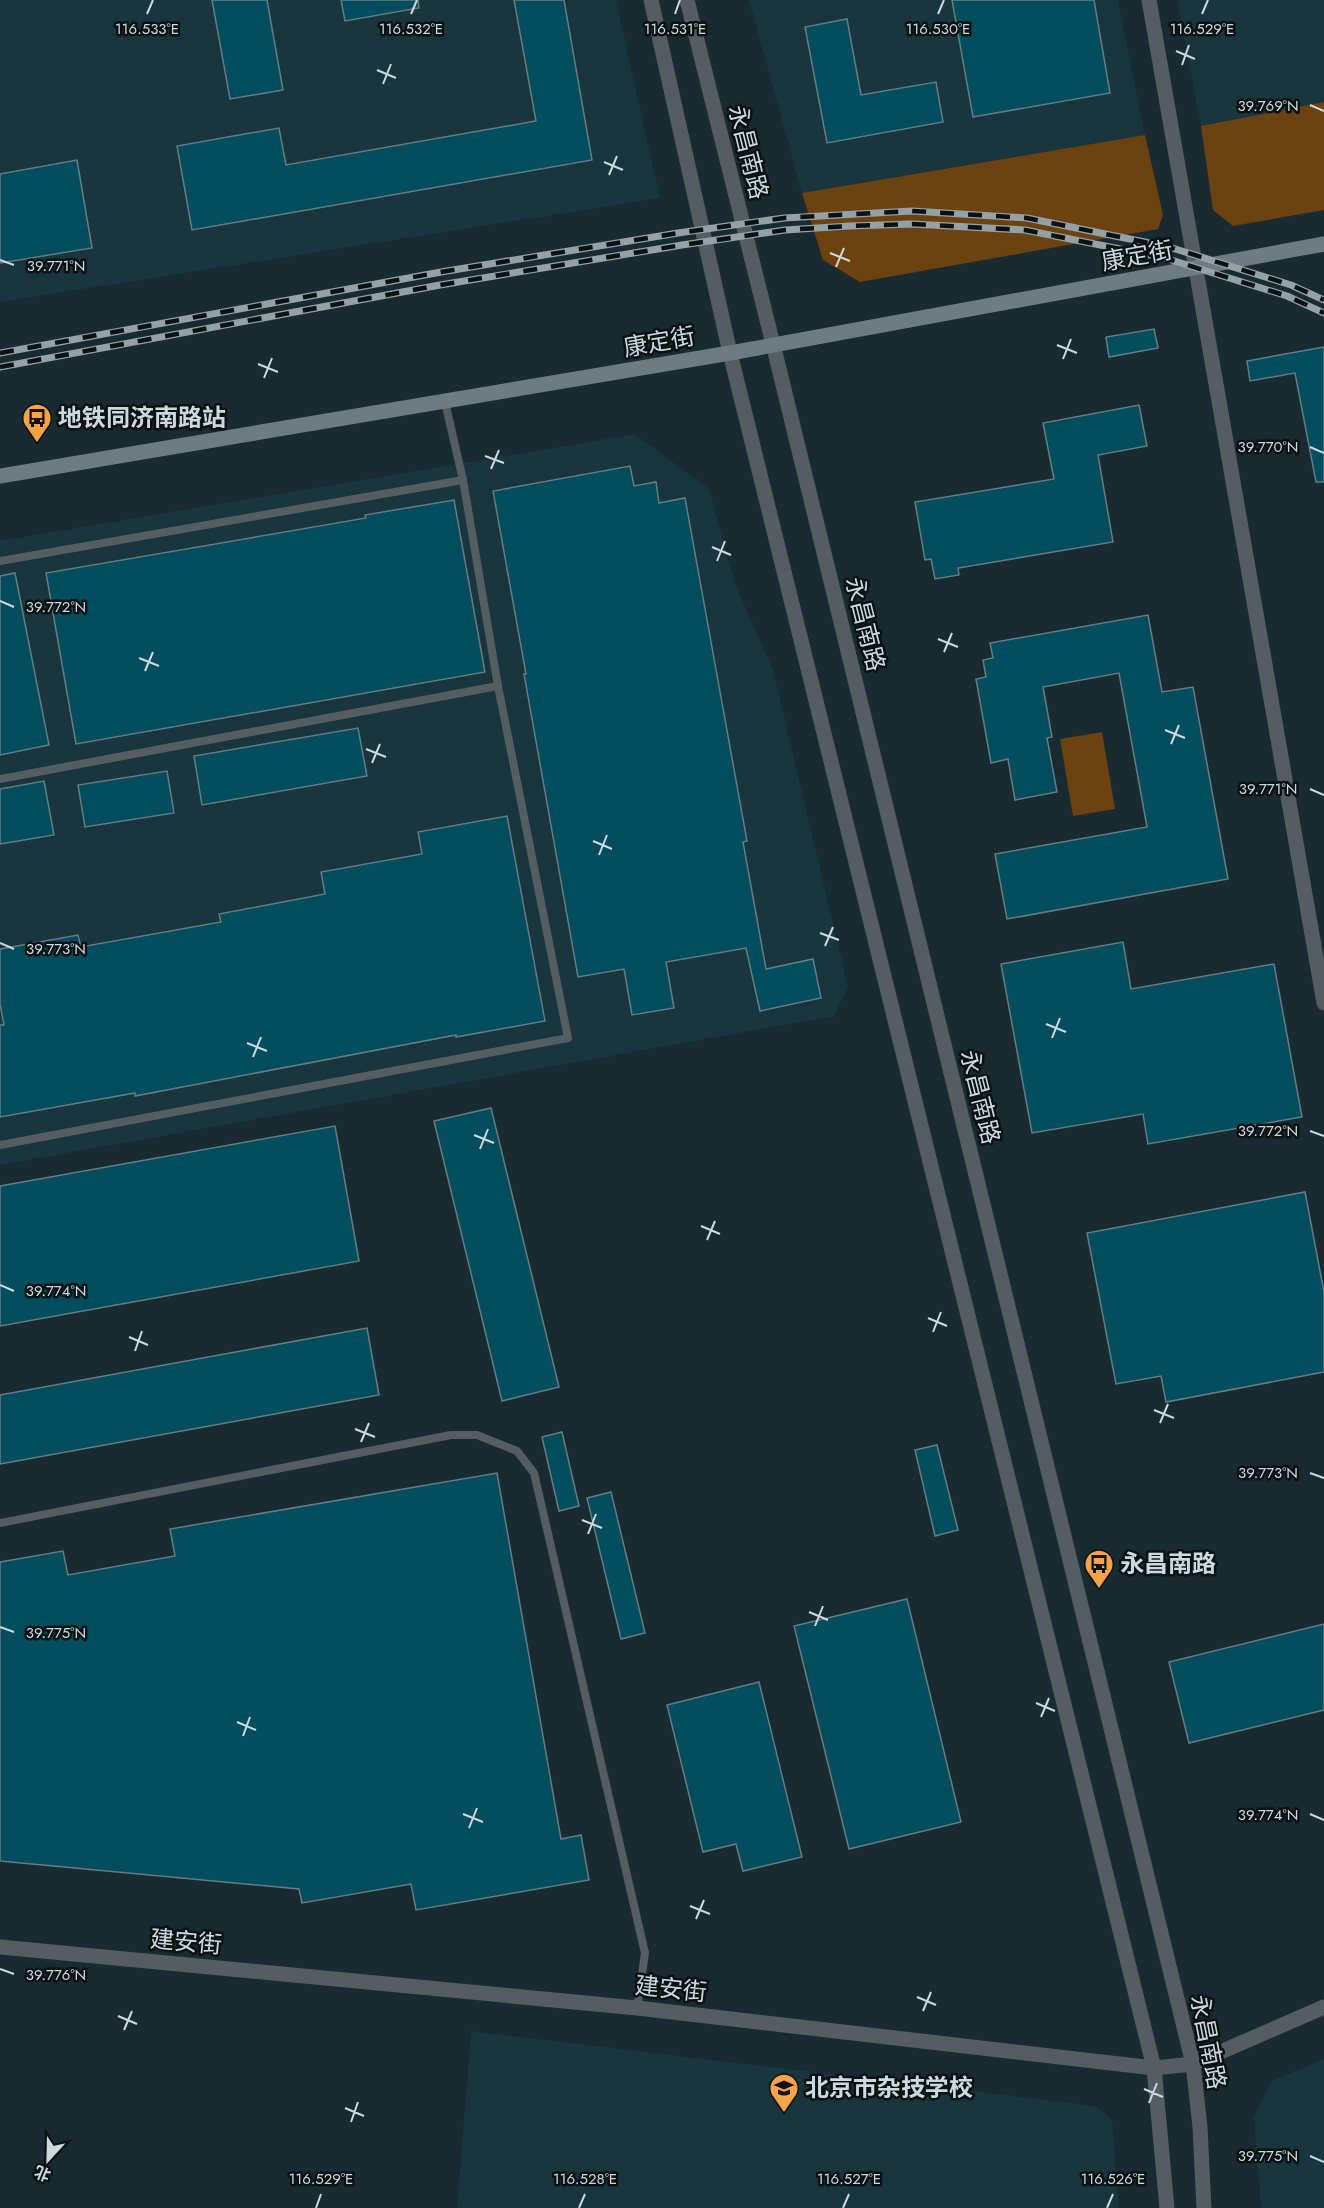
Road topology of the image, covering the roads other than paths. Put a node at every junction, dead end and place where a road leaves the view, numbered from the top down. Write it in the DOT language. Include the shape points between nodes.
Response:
graph roads {
  1 [pos="651,0"];
  2 [pos="687,0"];
  3 [pos="1149,0"];
  4 [pos="1324,244"];
  5 [pos="1196,269"];
  6 [pos="773,344"];
  7 [pos="730,353"];
  8 [pos="445,402"];
  9 [pos="0,476"];
  10 [pos="463,480"];
  11 [pos="0,561"];
  12 [pos="498,686"];
  13 [pos="0,779"];
  14 [pos="1324,1003"];
  15 [pos="0,1145"];
  16 [pos="0,1523"];
  17 [pos="0,1947"];
  18 [pos="1324,2007"];
  19 [pos="637,2008"];
  20 [pos="1192,2064"];
  21 [pos="1154,2067"];
  22 [pos="1167,2208"];
  23 [pos="1204,2208"];
  1 -- 7 [label="street"];
  2 -- 6 [label="street, 永昌南路"];
  3 -- 5 [label="street"];
  4 -- 5 [label="main road, 康定街"];
  5 -- 6 [label="main road, 康定街"];
  5 -- 14 [label="street"];
  6 -- 7 [label="main road, 康定街"];
  6 -- 20 [label="street, 永昌南路"];
  7 -- 8 [label="main road, 康定街"];
  7 -- 21 [label="street"];
  8 -- 9 [label="main road, 康定街"];
  8 -- 10 [label="lane"];
  10 -- 11 [label="lane"];
  10 -- 12 [label="lane"];
  12 -- 13 [label="lane"];
  12 -- 15 [label="lane" via="568,1038"];
  16 -- 19 [label="lane" via="451,1435 477,1435 517,1451 534,1473 645,1953"];
  17 -- 19 [label="street, 建安街"];
  18 -- 20 [label="street, 建安街"];
  19 -- 21 [label="street, 建安街"];
  20 -- 21 [label="street, 建安街"];
  20 -- 23 [label="street, 永昌南路"];
  21 -- 22 [label="street"];
}
